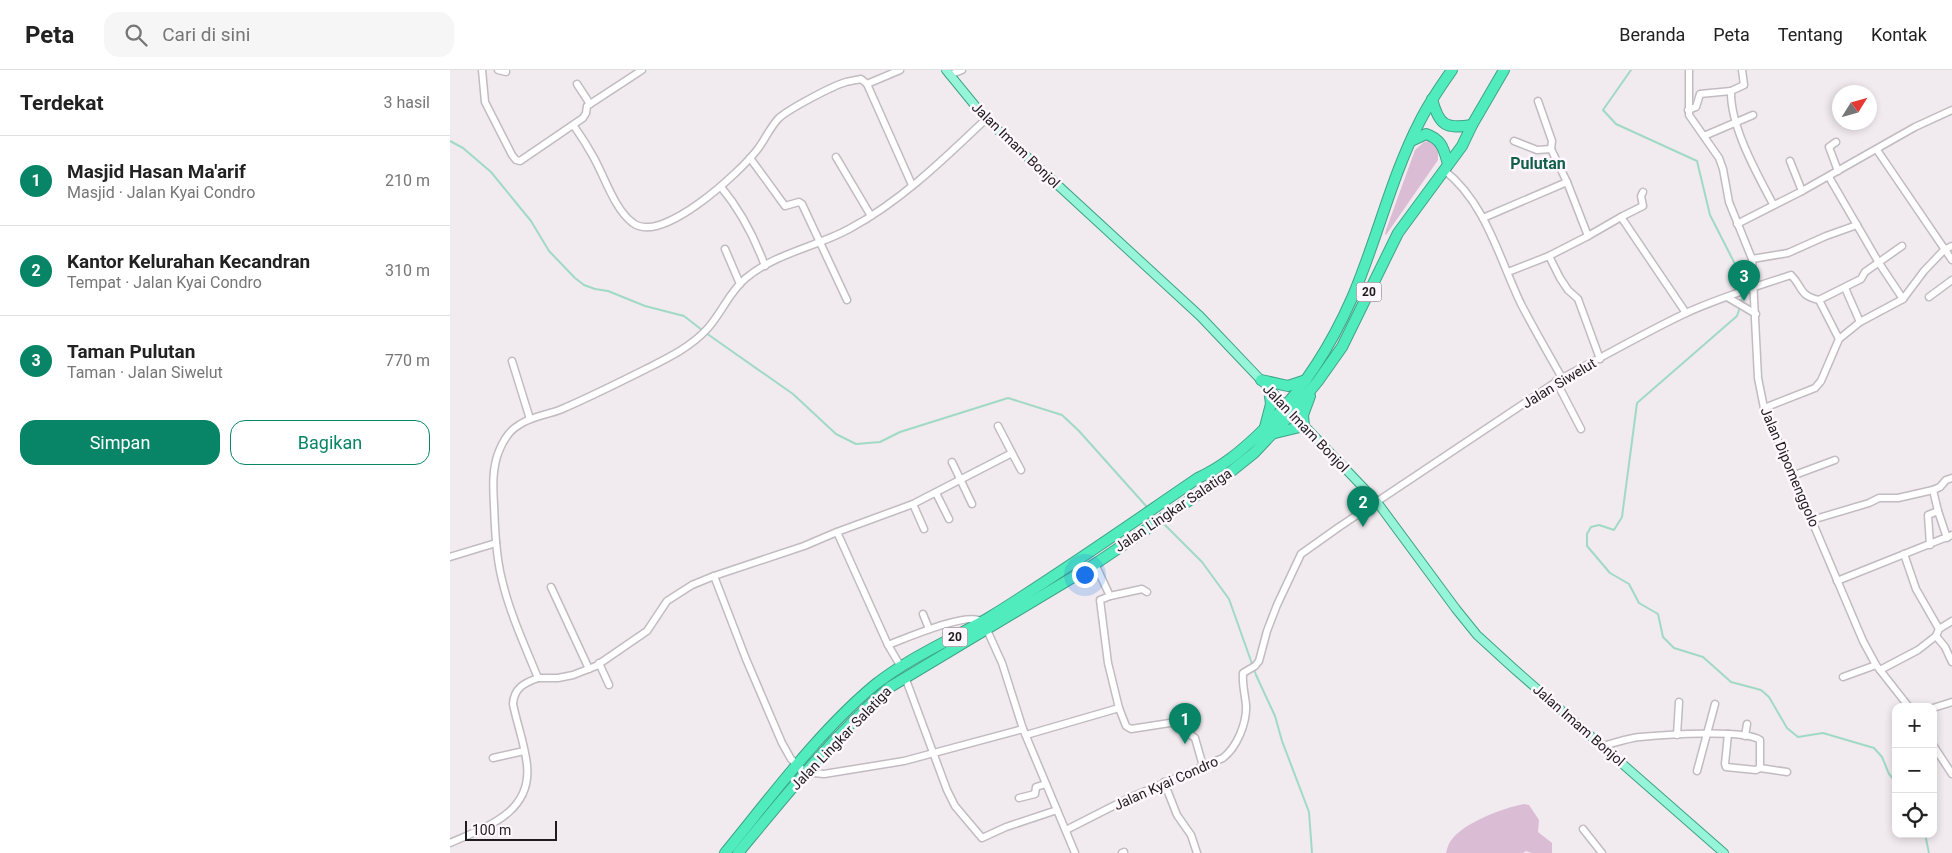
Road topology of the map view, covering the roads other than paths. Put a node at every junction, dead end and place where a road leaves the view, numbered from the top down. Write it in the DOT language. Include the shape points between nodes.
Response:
graph roads {
  1 [pos="482,70"];
  2 [pos="498,70"];
  3 [pos="642,70"];
  4 [pos="900,70"];
  5 [pos="962,70"];
  6 [pos="1452,70"];
  7 [pos="1504,70"];
  8 [pos="1689,70"];
  9 [pos="1742,70"];
  10 [pos="506,72"];
  11 [pos="948,73"];
  12 [pos="577,84"];
  13 [pos="867,84"];
  14 [pos="1731,91"];
  15 [pos="1432,99"];
  16 [pos="1538,100"];
  17 [pos="590,104"];
  18 [pos="1952,109"];
  19 [pos="1688,110"];
  20 [pos="1753,114"];
  21 [pos="986,119"];
  22 [pos="1737,122"];
  23 [pos="1472,125"];
  24 [pos="574,126"];
  25 [pos="1704,136"];
  26 [pos="1411,140"];
  27 [pos="1514,141"];
  28 [pos="1836,142"];
  29 [pos="1551,150"];
  30 [pos="1877,150"];
  31 [pos="836,157"];
  32 [pos="750,158"];
  33 [pos="1790,161"];
  34 [pos="1446,168"];
  35 [pos="1838,171"];
  36 [pos="1829,177"];
  37 [pos="1567,182"];
  38 [pos="912,185"];
  39 [pos="721,187"];
  40 [pos="1802,191"];
  41 [pos="1643,192"];
  42 [pos="1773,204"];
  43 [pos="871,216"];
  44 [pos="1621,217"];
  45 [pos="1483,218"];
  46 [pos="1738,224"];
  47 [pos="1857,226"];
  48 [pos="1588,236"];
  49 [pos="821,241"];
  50 [pos="1902,246"];
  51 [pos="1952,246"];
  52 [pos="724,248"];
  53 [pos="1944,250"];
  54 [pos="1549,256"];
  55 [pos="1752,259"];
  56 [pos="1952,260"];
  57 [pos="1879,263"];
  58 [pos="765,266"];
  59 [pos="1508,272"];
  60 [pos="1952,280"];
  61 [pos="740,284"];
  62 [pos="1754,287"];
  63 [pos="1845,288"];
  64 [pos="1727,297"];
  65 [pos="1928,297"];
  66 [pos="1903,299"];
  67 [pos="847,300"];
  68 [pos="1819,300"];
  69 [pos="1686,313"];
  70 [pos="1756,314"];
  71 [pos="1860,322"];
  72 [pos="1839,339"];
  73 [pos="1600,359"];
  74 [pos="512,361"];
  75 [pos="1559,379"];
  76 [pos="1261,380"];
  77 [pos="1306,380"];
  78 [pos="1318,381"];
  79 [pos="1269,389"];
  80 [pos="1764,408"];
  81 [pos="1289,410"];
  82 [pos="530,420"];
  83 [pos="998,426"];
  84 [pos="1304,426"];
  85 [pos="1580,429"];
  86 [pos="1267,432"];
  87 [pos="1012,453"];
  88 [pos="1835,460"];
  89 [pos="952,462"];
  90 [pos="1021,470"];
  91 [pos="1792,476"];
  92 [pos="1952,478"];
  93 [pos="961,481"];
  94 [pos="1933,490"];
  95 [pos="936,493"];
  96 [pos="1377,502"];
  97 [pos="913,504"];
  98 [pos="972,504"];
  99 [pos="1938,511"];
  100 [pos="949,518"];
  101 [pos="1812,520"];
  102 [pos="924,529"];
  103 [pos="837,532"];
  104 [pos="1949,537"];
  105 [pos="496,543"];
  106 [pos="1930,545"];
  107 [pos="1904,554"];
  108 [pos="450,557"];
  109 [pos="1095,564"];
  110 [pos="714,576"];
  111 [pos="1837,580"];
  112 [pos="551,587"];
  113 [pos="1147,592"];
  114 [pos="1110,596"];
  115 [pos="923,614"];
  116 [pos="1952,622"];
  117 [pos="984,626"];
  118 [pos="929,629"];
  119 [pos="1939,629"];
  120 [pos="1936,636"];
  121 [pos="888,646"];
  122 [pos="1952,662"];
  123 [pos="599,663"];
  124 [pos="1878,667"];
  125 [pos="589,669"];
  126 [pos="903,672"];
  127 [pos="1843,677"];
  128 [pos="538,678"];
  129 [pos="609,684"];
  130 [pos="1679,702"];
  131 [pos="1952,702"];
  132 [pos="1906,703"];
  133 [pos="1715,704"];
  134 [pos="1937,707"];
  135 [pos="1119,708"];
  136 [pos="1747,724"];
  137 [pos="1025,732"];
  138 [pos="1707,733"];
  139 [pos="1728,734"];
  140 [pos="1677,735"];
  141 [pos="1746,736"];
  142 [pos="1602,746"];
  143 [pos="1936,748"];
  144 [pos="524,751"];
  145 [pos="932,753"];
  146 [pos="493,758"];
  147 [pos="1203,766"];
  148 [pos="1760,768"];
  149 [pos="801,769"];
  150 [pos="1697,770"];
  151 [pos="1787,772"];
  152 [pos="1952,774"];
  153 [pos="1164,782"];
  154 [pos="1046,784"];
  155 [pos="1020,798"];
  156 [pos="1057,810"];
  157 [pos="1583,829"];
  158 [pos="1066,830"];
  159 [pos="450,844"];
  160 [pos="725,853"];
  161 [pos="738,853"];
  162 [pos="1075,853"];
  163 [pos="1197,853"];
  164 [pos="1602,853"];
  165 [pos="1724,853"];
  1 -- 24 [label="street" via="485,102 516,160 524,160"];
  2 -- 10 [label="street"];
  3 -- 17 [label="street"];
  4 -- 13 [label="street"];
  5 -- 11 [label="street"];
  6 -- 15 [label="highway, Jalan Lingkar Salatiga / 20"];
  7 -- 23 [label="highway, Jalan Lingkar Salatiga / 20"];
  8 -- 19 [label="street"];
  9 -- 14 [label="street" via="1744,85"];
  11 -- 21 [label="main road, Jalan Imam Bonjol"];
  12 -- 17 [label="street"];
  13 -- 32 [label="street" via="861,80 844,82 778,118"];
  13 -- 38 [label="street"];
  14 -- 19 [label="street" via="1700,94 1696,107"];
  14 -- 22 [label="street" via="1731,105"];
  15 -- 23 [label="highway" via="1438,119 1443,124"];
  15 -- 26 [label="highway, Jalan Lingkar Salatiga / 20"];
  16 -- 29 [label="street" via="1552,141"];
  17 -- 24 [label="street" via="583,118"];
  18 -- 30 [label="street"];
  19 -- 25 [label="street, Jalan Dipomenggolo"];
  20 -- 22 [label="street"];
  21 -- 38 [label="street" via="944,160"];
  21 -- 76 [label="main road, Jalan Imam Bonjol" via="1200,316"];
  22 -- 25 [label="street"];
  22 -- 42 [label="street"];
  23 -- 34 [label="highway, Jalan Lingkar Salatiga / 20"];
  24 -- 39 [label="street" via="623,213 637,226 646,228 671,220"];
  25 -- 46 [label="street, Jalan Dipomenggolo" via="1719,158 1729,202"];
  26 -- 34 [label="highway" via="1426,134 1438,140"];
  26 -- 77 [label="highway, Jalan Lingkar Salatiga / 20" via="1352,297 1330,342"];
  27 -- 29 [label="street" via="1537,150"];
  28 -- 35 [label="street" via="1829,147"];
  29 -- 37 [label="street"];
  30 -- 35 [label="street"];
  30 -- 53 [label="street"];
  31 -- 43 [label="street"];
  32 -- 39 [label="street"];
  32 -- 49 [label="street" via="786,206 802,203"];
  33 -- 40 [label="street"];
  34 -- 45 [label="street"];
  34 -- 78 [label="highway, Jalan Lingkar Salatiga / 20" via="1398,233 1342,347"];
  35 -- 36 [label="street"];
  36 -- 40 [label="street"];
  36 -- 47 [label="street"];
  37 -- 45 [label="street"];
  37 -- 48 [label="street"];
  38 -- 43 [label="street"];
  39 -- 58 [label="street" via="746,221"];
  40 -- 42 [label="street"];
  41 -- 44 [label="street" via="1642,207"];
  42 -- 46 [label="street"];
  43 -- 49 [label="street"];
  44 -- 48 [label="street"];
  44 -- 69 [label="street"];
  45 -- 59 [label="street"];
  46 -- 55 [label="street, Jalan Dipomenggolo"];
  47 -- 55 [label="street" via="1788,253"];
  47 -- 57 [label="street"];
  48 -- 54 [label="street"];
  49 -- 58 [label="street"];
  49 -- 67 [label="street"];
  50 -- 57 [label="street"];
  51 -- 53 [label="street"];
  52 -- 61 [label="street"];
  53 -- 56 [label="street"];
  53 -- 66 [label="street"];
  54 -- 59 [label="street"];
  54 -- 73 [label="street" via="1568,290 1578,299"];
  55 -- 62 [label="street, Jalan Dipomenggolo"];
  57 -- 63 [label="street" via="1865,272 1862,279"];
  57 -- 66 [label="street"];
  58 -- 61 [label="street"];
  59 -- 75 [label="street"];
  60 -- 65 [label="street"];
  61 -- 82 [label="street" via="693,342 612,386"];
  62 -- 64 [label="street, Jalan Siwelut"];
  62 -- 68 [label="street, Jalan Siwelut" via="1791,275 1804,294"];
  62 -- 70 [label="street, Jalan Dipomenggolo"];
  63 -- 68 [label="street"];
  63 -- 71 [label="street"];
  64 -- 69 [label="street, Jalan Siwelut"];
  64 -- 70 [label="street"];
  66 -- 71 [label="street"];
  68 -- 72 [label="street"];
  69 -- 73 [label="street, Jalan Siwelut"];
  70 -- 80 [label="street, Jalan Dipomenggolo" via="1758,378"];
  71 -- 72 [label="street"];
  72 -- 80 [label="street" via="1818,385"];
  73 -- 75 [label="street, Jalan Siwelut"];
  74 -- 82 [label="street"];
  75 -- 85 [label="street"];
  75 -- 96 [label="street, Jalan Siwelut"];
  76 -- 77 [label="highway" via="1288,386"];
  76 -- 79 [label="main road, Jalan Imam Bonjol"];
  77 -- 81 [label="highway, Jalan Lingkar Salatiga / 20"];
  78 -- 81 [label="highway, Jalan Lingkar Salatiga / 20"];
  78 -- 84 [label="highway" via="1305,406"];
  79 -- 81 [label="main road, Jalan Imam Bonjol"];
  79 -- 86 [label="highway" via="1271,404"];
  80 -- 91 [label="street, Jalan Dipomenggolo"];
  81 -- 84 [label="main road, Jalan Imam Bonjol"];
  81 -- 86 [label="highway, Jalan Lingkar Salatiga / 20"];
  82 -- 105 [label="street" via="508,435 499,451 493,489"];
  83 -- 87 [label="street"];
  84 -- 86 [label="highway"];
  84 -- 96 [label="main road, Jalan Imam Bonjol"];
  86 -- 109 [label="highway, Jalan Lingkar Salatiga / 20" via="1254,453"];
  86 -- 117 [label="highway, Jalan Lingkar Salatiga / 20"];
  87 -- 90 [label="street"];
  87 -- 93 [label="street"];
  88 -- 91 [label="street"];
  89 -- 93 [label="street"];
  91 -- 101 [label="street, Jalan Dipomenggolo"];
  92 -- 94 [label="street"];
  93 -- 95 [label="street"];
  93 -- 98 [label="street"];
  94 -- 99 [label="street"];
  94 -- 101 [label="street" via="1898,498 1879,498"];
  95 -- 97 [label="street"];
  95 -- 100 [label="street"];
  96 -- 142 [label="main road, Jalan Imam Bonjol" via="1478,635"];
  96 -- 147 [label="street, Jalan Kyai Condro" via="1301,554 1277,605 1259,661 1243,675 1246,707 1234,747 1223,758"];
  97 -- 102 [label="street"];
  97 -- 103 [label="street"];
  99 -- 104 [label="street"];
  99 -- 106 [label="street" via="1928,515"];
  101 -- 111 [label="street, Jalan Dipomenggolo"];
  103 -- 110 [label="street"];
  103 -- 121 [label="street"];
  104 -- 106 [label="street"];
  105 -- 108 [label="street"];
  105 -- 128 [label="street" via="506,595"];
  106 -- 107 [label="street"];
  107 -- 111 [label="street"];
  107 -- 119 [label="street" via="1916,589"];
  109 -- 114 [label="street"];
  109 -- 117 [label="highway, Jalan Lingkar Salatiga / 20"];
  110 -- 123 [label="street" via="667,601 647,632"];
  110 -- 149 [label="street" via="782,743"];
  111 -- 124 [label="street, Jalan Dipomenggolo"];
  112 -- 125 [label="street"];
  113 -- 114 [label="street" via="1142,589"];
  114 -- 135 [label="street" via="1100,602 1108,663"];
  115 -- 118 [label="street"];
  116 -- 119 [label="street"];
  117 -- 118 [label="street" via="975,618"];
  117 -- 126 [label="highway, Jalan Lingkar Salatiga / 20"];
  117 -- 137 [label="street" via="1002,663"];
  118 -- 121 [label="street"];
  119 -- 120 [label="street"];
  120 -- 122 [label="street"];
  120 -- 124 [label="street" via="1918,650"];
  121 -- 126 [label="street"];
  123 -- 125 [label="street"];
  123 -- 129 [label="street"];
  124 -- 127 [label="street"];
  124 -- 132 [label="street, Jalan Dipomenggolo"];
  125 -- 128 [label="street" via="558,678"];
  126 -- 145 [label="street"];
  126 -- 149 [label="highway, Jalan Lingkar Salatiga / 20"];
  128 -- 144 [label="street" via="523,684 514,697"];
  130 -- 140 [label="street"];
  131 -- 134 [label="street"];
  133 -- 138 [label="street"];
  135 -- 137 [label="street"];
  135 -- 147 [label="street" via="1128,728 1181,724 1197,741"];
  136 -- 141 [label="street"];
  137 -- 145 [label="street"];
  137 -- 154 [label="street"];
  138 -- 139 [label="street"];
  138 -- 140 [label="street"];
  138 -- 150 [label="street"];
  139 -- 141 [label="street"];
  139 -- 148 [label="street" via="1725,766"];
  140 -- 142 [label="street" via="1638,737"];
  141 -- 148 [label="street" via="1760,740"];
  142 -- 165 [label="main road, Jalan Imam Bonjol"];
  143 -- 152 [label="street"];
  144 -- 146 [label="street"];
  144 -- 159 [label="street" via="527,786 514,807 489,826"];
  145 -- 149 [label="street" via="904,761 824,774"];
  145 -- 156 [label="street" via="955,806 982,838"];
  147 -- 153 [label="street, Jalan Kyai Condro"];
  148 -- 151 [label="street"];
  149 -- 160 [label="highway, Jalan Lingkar Salatiga / 20"];
  149 -- 161 [label="highway, Jalan Lingkar Salatiga / 20"];
  153 -- 158 [label="street, Jalan Kyai Condro"];
  153 -- 163 [label="street" via="1177,816 1191,835"];
  154 -- 155 [label="street" via="1036,787 1035,794"];
  154 -- 156 [label="street"];
  156 -- 158 [label="street"];
  157 -- 164 [label="street"];
  158 -- 162 [label="street"];
}
